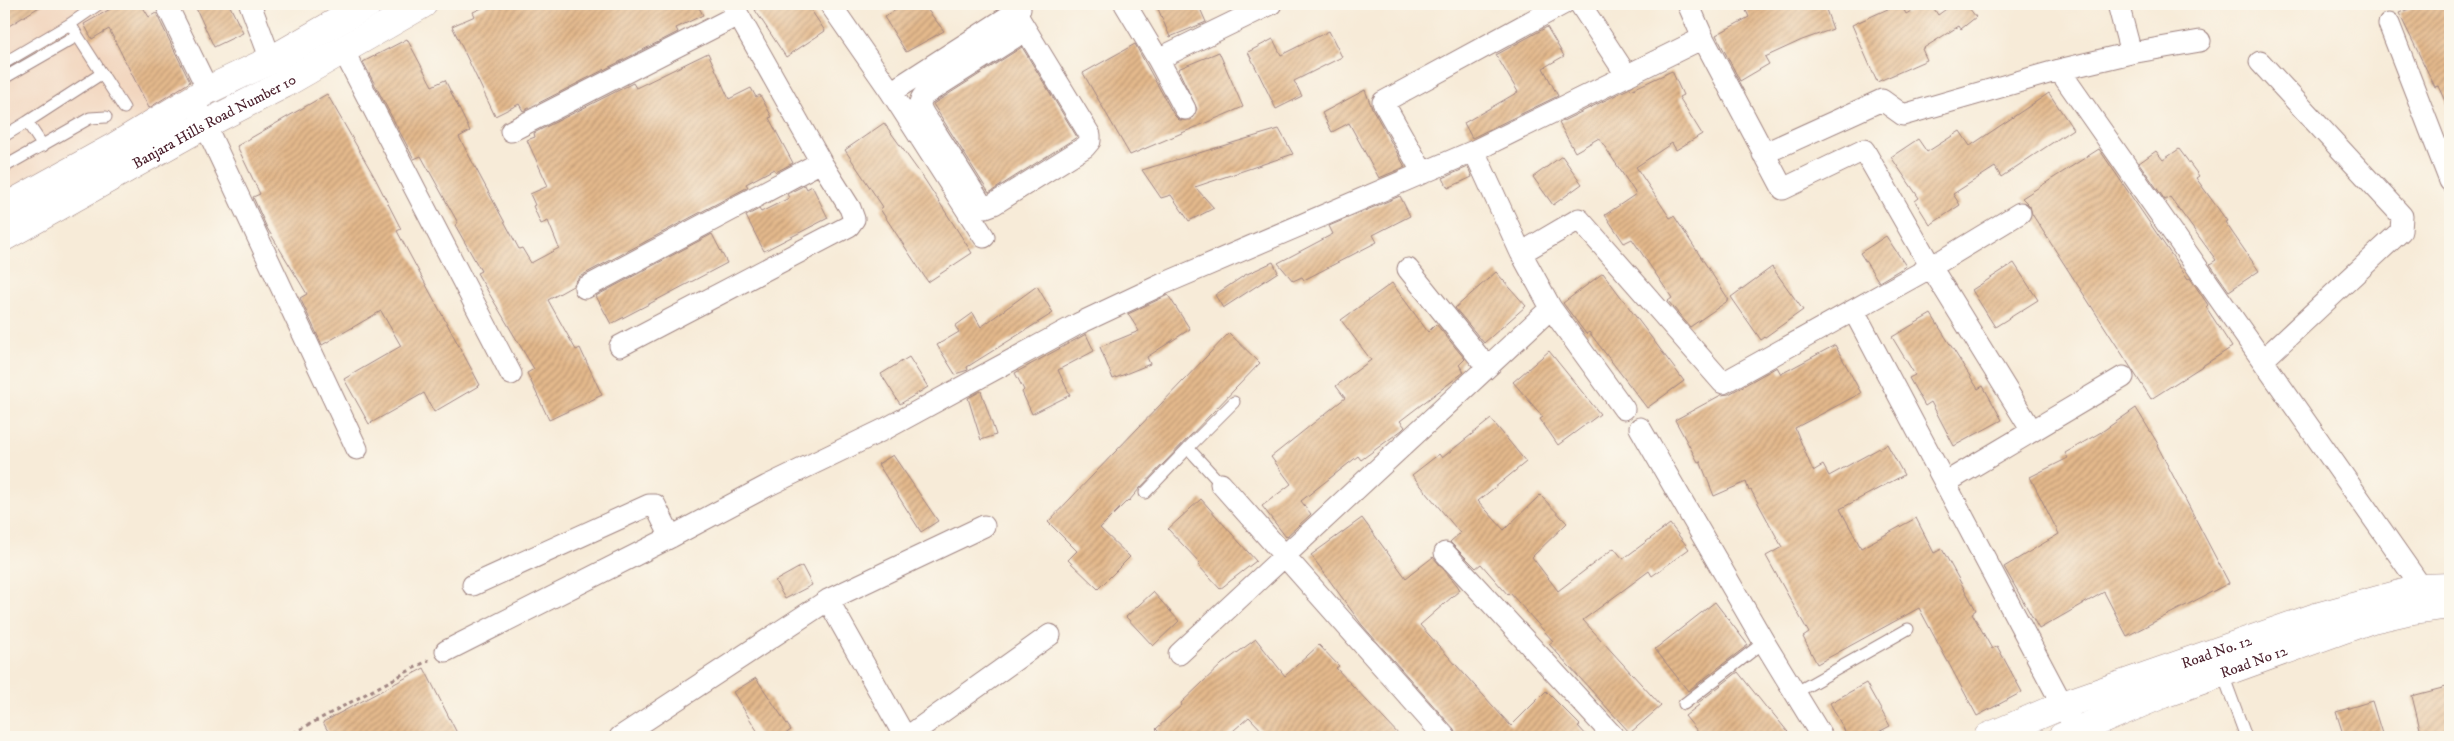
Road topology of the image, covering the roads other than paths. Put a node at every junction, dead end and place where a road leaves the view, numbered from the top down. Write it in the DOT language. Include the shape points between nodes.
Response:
graph roads {
  1 [pos="99,4"];
  2 [pos="166,4"];
  3 [pos="250,4"];
  4 [pos="368,4"];
  5 [pos="423,4"];
  6 [pos="830,4"];
  7 [pos="1125,4"];
  8 [pos="1271,4"];
  9 [pos="1563,4"];
  10 [pos="1580,4"];
  11 [pos="2118,4"];
  12 [pos="1691,5"];
  13 [pos="735,10"];
  14 [pos="70,24"];
  15 [pos="2388,24"];
  16 [pos="1026,30"];
  17 [pos="77,36"];
  18 [pos="1703,38"];
  19 [pos="2200,41"];
  20 [pos="343,50"];
  21 [pos="2131,54"];
  22 [pos="271,60"];
  23 [pos="1158,60"];
  24 [pos="2260,62"];
  25 [pos="4,63"];
  26 [pos="2059,70"];
  27 [pos="102,74"];
  28 [pos="1627,76"];
  29 [pos="4,78"];
  30 [pos="891,92"];
  31 [pos="200,95"];
  32 [pos="124,108"];
  33 [pos="1185,109"];
  34 [pos="106,117"];
  35 [pos="27,122"];
  36 [pos="206,124"];
  37 [pos="511,131"];
  38 [pos="926,132"];
  39 [pos="4,136"];
  40 [pos="43,146"];
  41 [pos="1474,152"];
  42 [pos="1764,154"];
  43 [pos="821,162"];
  44 [pos="4,167"];
  45 [pos="1423,173"];
  46 [pos="2450,181"];
  47 [pos="4,208"];
  48 [pos="2020,213"];
  49 [pos="4,237"];
  50 [pos="984,237"];
  51 [pos="1521,253"];
  52 [pos="1931,267"];
  53 [pos="1408,269"];
  54 [pos="585,288"];
  55 [pos="1551,308"];
  56 [pos="1854,311"];
  57 [pos="620,346"];
  58 [pos="2263,360"];
  59 [pos="1487,368"];
  60 [pos="511,374"];
  61 [pos="2123,377"];
  62 [pos="1234,402"];
  63 [pos="1624,409"];
  64 [pos="1640,428"];
  65 [pos="2032,431"];
  66 [pos="1188,448"];
  67 [pos="357,449"];
  68 [pos="1945,483"];
  69 [pos="1222,484"];
  70 [pos="1145,494"];
  71 [pos="984,526"];
  72 [pos="671,537"];
  73 [pos="1445,553"];
  74 [pos="1284,556"];
  75 [pos="473,585"];
  76 [pos="2450,587"];
  77 [pos="2422,588"];
  78 [pos="828,600"];
  79 [pos="2450,605"];
  80 [pos="1908,629"];
  81 [pos="1050,635"];
  82 [pos="1764,642"];
  83 [pos="446,651"];
  84 [pos="1179,654"];
  85 [pos="2222,672"];
  86 [pos="1795,693"];
  87 [pos="1684,704"];
  88 [pos="2063,705"];
  89 [pos="2069,734"];
  90 [pos="620,737"];
  91 [pos="906,737"];
  92 [pos="1445,737"];
  93 [pos="1614,737"];
  94 [pos="1822,737"];
  95 [pos="1988,737"];
  96 [pos="2246,737"];
  1 -- 14 [label="lane"];
  2 -- 31 [label="street"];
  3 -- 22 [label="street"];
  4 -- 22 [label="main road, Banjara Hills Road Number 10"];
  5 -- 20 [label="main road, Banjara Hills Road Number 10"];
  6 -- 30 [label="street"];
  7 -- 23 [label="street"];
  8 -- 23 [label="street"];
  9 -- 45 [label="street" via="1383,102"];
  10 -- 28 [label="street"];
  11 -- 21 [label="street"];
  12 -- 18 [label="street"];
  13 -- 37 [label="street"];
  13 -- 43 [label="street"];
  14 -- 17 [label="lane"];
  14 -- 25 [label="lane"];
  15 -- 46 [label="street"];
  16 -- 30 [label="street" via="1017,10"];
  16 -- 38 [label="street" via="924,94 919,106"];
  16 -- 38 [label="street" via="1090,135 1085,147 986,207"];
  17 -- 27 [label="lane"];
  17 -- 29 [label="lane"];
  18 -- 28 [label="street"];
  18 -- 42 [label="street"];
  19 -- 21 [label="street"];
  20 -- 36 [label="main road, Banjara Hills Road Number 10"];
  20 -- 60 [label="street"];
  21 -- 26 [label="street"];
  22 -- 31 [label="main road, Banjara Hills Road Number 10"];
  23 -- 33 [label="street"];
  24 -- 58 [label="street" via="2402,216 2401,231"];
  26 -- 42 [label="street" via="1903,115 1882,100"];
  26 -- 58 [label="street"];
  27 -- 32 [label="lane"];
  27 -- 35 [label="lane"];
  28 -- 41 [label="street"];
  30 -- 38 [label="street"];
  31 -- 36 [label="street"];
  31 -- 47 [label="main road, Banjara Hills Road Number 10" via="126,131"];
  34 -- 40 [label="lane" via="90,118"];
  35 -- 39 [label="lane"];
  35 -- 40 [label="lane"];
  36 -- 49 [label="main road, Banjara Hills Road Number 10"];
  36 -- 67 [label="street"];
  38 -- 50 [label="street"];
  40 -- 44 [label="lane"];
  41 -- 45 [label="street"];
  41 -- 51 [label="street"];
  42 -- 52 [label="street" via="1783,189 1864,150"];
  43 -- 54 [label="street"];
  43 -- 57 [label="street" via="850,208 854,219 849,226"];
  45 -- 72 [label="street" via="1163,284 1078,324 887,428"];
  48 -- 52 [label="street"];
  51 -- 55 [label="street"];
  51 -- 56 [label="street" via="1579,219 1723,383"];
  52 -- 56 [label="street"];
  52 -- 65 [label="street"];
  53 -- 59 [label="street"];
  55 -- 59 [label="street"];
  55 -- 63 [label="street"];
  56 -- 68 [label="street"];
  58 -- 77 [label="street"];
  59 -- 74 [label="street"];
  61 -- 65 [label="street"];
  62 -- 66 [label="lane"];
  64 -- 82 [label="street"];
  65 -- 68 [label="street"];
  66 -- 69 [label="lane"];
  66 -- 70 [label="lane"];
  68 -- 88 [label="street"];
  69 -- 74 [label="street"];
  71 -- 78 [label="street"];
  72 -- 75 [label="street" via="655,505 649,505"];
  72 -- 83 [label="street"];
  73 -- 93 [label="street"];
  74 -- 84 [label="street"];
  74 -- 92 [label="street"];
  76 -- 77 [label="main road, Road No. 12"];
  77 -- 88 [label="main road, Road No. 12" via="2316,617"];
  78 -- 90 [label="street"];
  78 -- 91 [label="street"];
  79 -- 85 [label="main road, Road No 12" via="2372,619"];
  80 -- 86 [label="lane"];
  81 -- 91 [label="street"];
  82 -- 86 [label="street"];
  82 -- 87 [label="lane"];
  85 -- 89 [label="main road, Road No 12"];
  85 -- 96 [label="lane"];
  86 -- 94 [label="street"];
  88 -- 89 [label="street"];
  88 -- 95 [label="main road, Road No. 12"];
}
